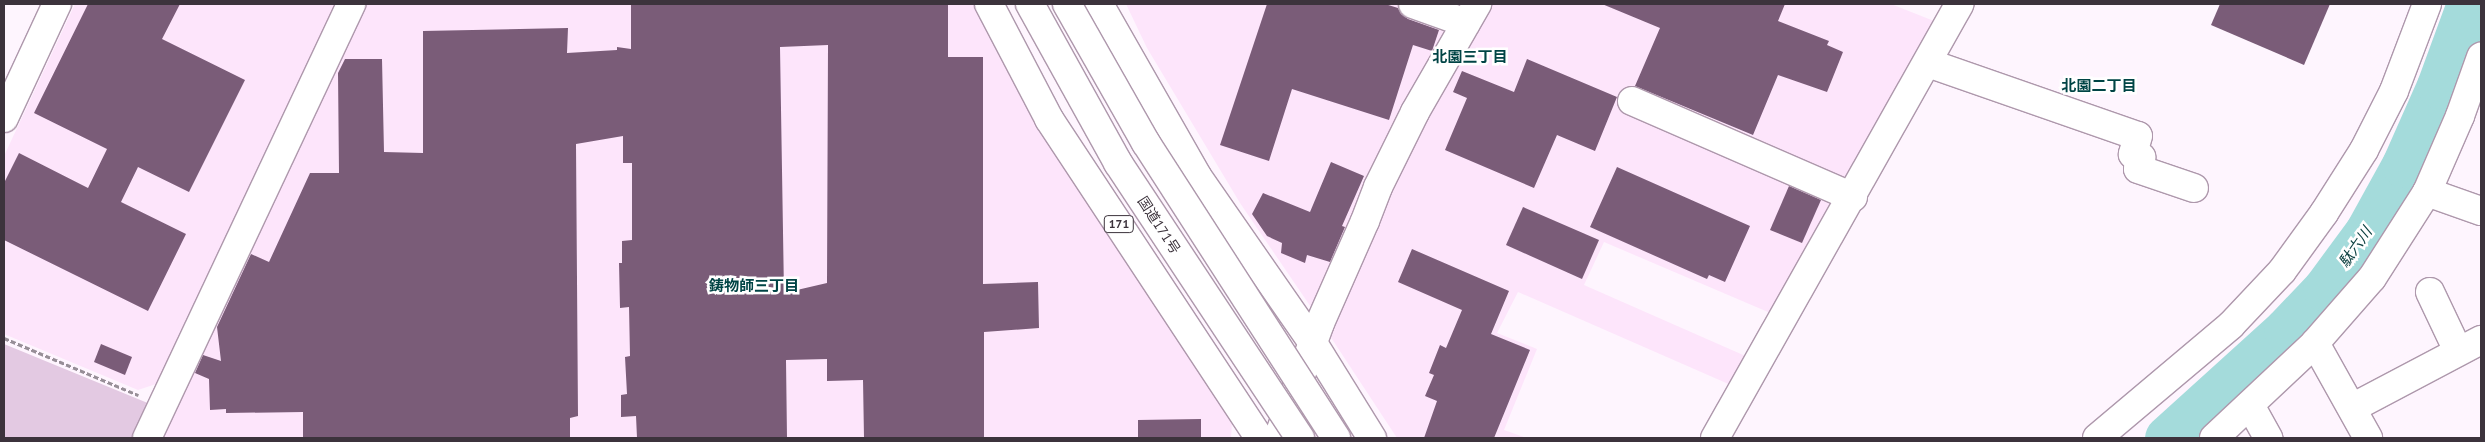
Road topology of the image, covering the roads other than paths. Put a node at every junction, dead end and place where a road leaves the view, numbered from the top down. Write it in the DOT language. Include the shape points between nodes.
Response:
graph roads {
  1 [pos="57,4"];
  2 [pos="351,4"];
  3 [pos="989,4"];
  4 [pos="1030,4"];
  5 [pos="1067,4"];
  6 [pos="1099,4"];
  7 [pos="1413,4"];
  8 [pos="1960,4"];
  9 [pos="2427,4"];
  10 [pos="1471,13"];
  11 [pos="2481,57"];
  12 [pos="1928,63"];
  13 [pos="11,84"];
  14 [pos="1632,101"];
  15 [pos="4,118"];
  16 [pos="2471,119"];
  17 [pos="2194,188"];
  18 [pos="2426,192"];
  19 [pos="1853,197"];
  20 [pos="2481,211"];
  21 [pos="2430,292"];
  22 [pos="2315,343"];
  23 [pos="1313,344"];
  24 [pos="2470,346"];
  25 [pos="2250,405"];
  26 [pos="2352,408"];
  27 [pos="147,438"];
  28 [pos="1259,438"];
  29 [pos="1278,438"];
  30 [pos="1300,438"];
  31 [pos="1336,438"];
  32 [pos="1372,438"];
  33 [pos="1715,438"];
  34 [pos="2097,438"];
  35 [pos="2214,438"];
  36 [pos="2268,438"];
  37 [pos="2368,438"];
  1 -- 13 [label="main road"];
  2 -- 27 [label="main road"];
  3 -- 28 [label="main road, 171" via="1049,119"];
  4 -- 30 [label="main road, 国道171号 / 171, bridge" via="1118,164"];
  5 -- 31 [label="main road, bridge" via="1146,143"];
  6 -- 23 [label="main road" via="1197,176"];
  7 -- 10 [label="main road"];
  8 -- 12 [label="main road"];
  9 -- 34 [label="main road" via="2394,91 2364,150 2282,271 2231,325"];
  10 -- 23 [label="main road" via="1415,112 1378,187"];
  11 -- 16 [label="main road"];
  12 -- 17 [label="main road" via="2138,136 2133,154 2141,157 2138,169"];
  12 -- 19 [label="main road"];
  13 -- 15 [label="main road"];
  14 -- 19 [label="main road"];
  16 -- 18 [label="main road"];
  18 -- 20 [label="main road"];
  18 -- 22 [label="main road" via="2372,278"];
  19 -- 33 [label="main road"];
  21 -- 24 [label="main road"];
  22 -- 25 [label="main road"];
  22 -- 26 [label="main road"];
  23 -- 29 [label="main road"];
  23 -- 32 [label="main road"];
  24 -- 26 [label="main road"];
  25 -- 35 [label="main road"];
  25 -- 36 [label="main road"];
  26 -- 37 [label="main road"];
}
